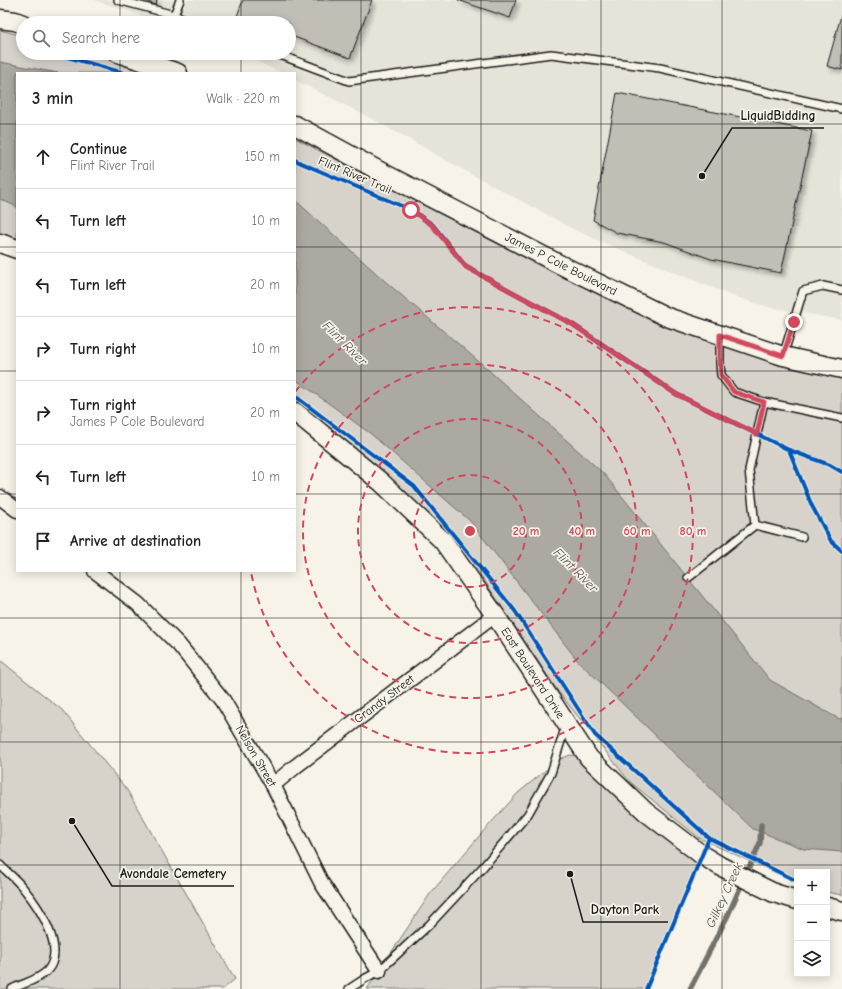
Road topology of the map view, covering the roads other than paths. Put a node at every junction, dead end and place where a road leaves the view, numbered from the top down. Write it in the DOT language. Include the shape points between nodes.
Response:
graph roads {
  1 [pos="118,0"];
  2 [pos="180,0"];
  3 [pos="174,15"];
  4 [pos="0,19"];
  5 [pos="16,22"];
  6 [pos="139,60"];
  7 [pos="294,60"];
  8 [pos="175,72"];
  9 [pos="842,109"];
  10 [pos="296,126"];
  11 [pos="0,242"];
  12 [pos="16,249"];
  13 [pos="842,290"];
  14 [pos="720,335"];
  15 [pos="783,356"];
  16 [pos="842,369"];
  17 [pos="764,402"];
  18 [pos="296,413"];
  19 [pos="842,418"];
  20 [pos="0,497"];
  21 [pos="16,509"];
  22 [pos="755,525"];
  23 [pos="802,537"];
  24 [pos="96,572"];
  25 [pos="688,578"];
  26 [pos="495,615"];
  27 [pos="566,723"];
  28 [pos="273,785"];
  29 [pos="0,865"];
  30 [pos="794,899"];
  31 [pos="830,908"];
  32 [pos="842,910"];
  33 [pos="379,971"];
  34 [pos="12,989"];
  35 [pos="349,989"];
  1 -- 3 [label="lane"];
  2 -- 3 [label="lane"];
  4 -- 5 [label="street"];
  6 -- 8 [label="street"];
  7 -- 9 [label="lane" via="349,81 552,54 660,68"];
  10 -- 14 [label="street, James P Cole Boulevard" via="561,265 667,317"];
  11 -- 12 [label="street"];
  13 -- 15 [label="lane" via="823,286 803,291"];
  14 -- 15 [label="street, James P Cole Boulevard"];
  14 -- 17 [label="lane" via="721,375 734,392"];
  15 -- 16 [label="street, James P Cole Boulevard"];
  17 -- 19 [label="lane"];
  17 -- 22 [label="lane" via="749,470"];
  18 -- 26 [label="street, East Boulevard Drive" via="381,482 443,541"];
  20 -- 21 [label="street"];
  22 -- 23 [label="lane"];
  22 -- 25 [label="lane"];
  24 -- 28 [label="street, Nelson Street" via="138,604 179,645 223,700"];
  26 -- 27 [label="street, East Boulevard Drive"];
  26 -- 28 [label="street, Grandy Street"];
  27 -- 30 [label="street, East Boulevard Drive" via="589,758 646,812 720,866"];
  27 -- 33 [label="lane" via="551,772 528,814 484,867 430,924"];
  28 -- 33 [label="street, Nelson Street" via="321,882"];
  29 -- 34 [label="lane" via="24,888 40,909 54,944 54,958 48,970 38,978"];
  31 -- 32 [label="street"];
  33 -- 35 [label="lane"];
}
